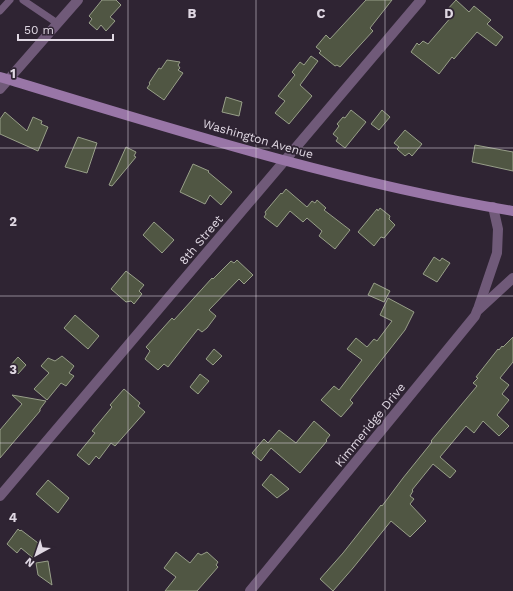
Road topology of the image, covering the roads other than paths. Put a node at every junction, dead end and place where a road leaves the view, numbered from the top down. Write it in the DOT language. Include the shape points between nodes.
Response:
graph roads {
  1 [pos="10,0"];
  2 [pos="23,0"];
  3 [pos="421,0"];
  4 [pos="74,1"];
  5 [pos="0,11"];
  6 [pos="57,23"];
  7 [pos="4,78"];
  8 [pos="0,90"];
  9 [pos="284,161"];
  10 [pos="493,207"];
  11 [pos="513,210"];
  12 [pos="513,278"];
  13 [pos="477,311"];
  14 [pos="0,496"];
  15 [pos="250,591"];
  1 -- 5 [label="lane"];
  2 -- 6 [label="lane"];
  3 -- 9 [label="street, 8th Street"];
  4 -- 6 [label="street"];
  6 -- 7 [label="street"];
  7 -- 8 [label="street"];
  7 -- 9 [label="street, Washington Avenue"];
  9 -- 10 [label="street, Washington Avenue" via="389,187"];
  9 -- 14 [label="street, 8th Street"];
  10 -- 11 [label="street, Washington Avenue"];
  10 -- 13 [label="street" via="498,229 497,253"];
  12 -- 13 [label="street, Kimmeridge Drive"];
  13 -- 15 [label="street, Kimmeridge Drive"];
}
